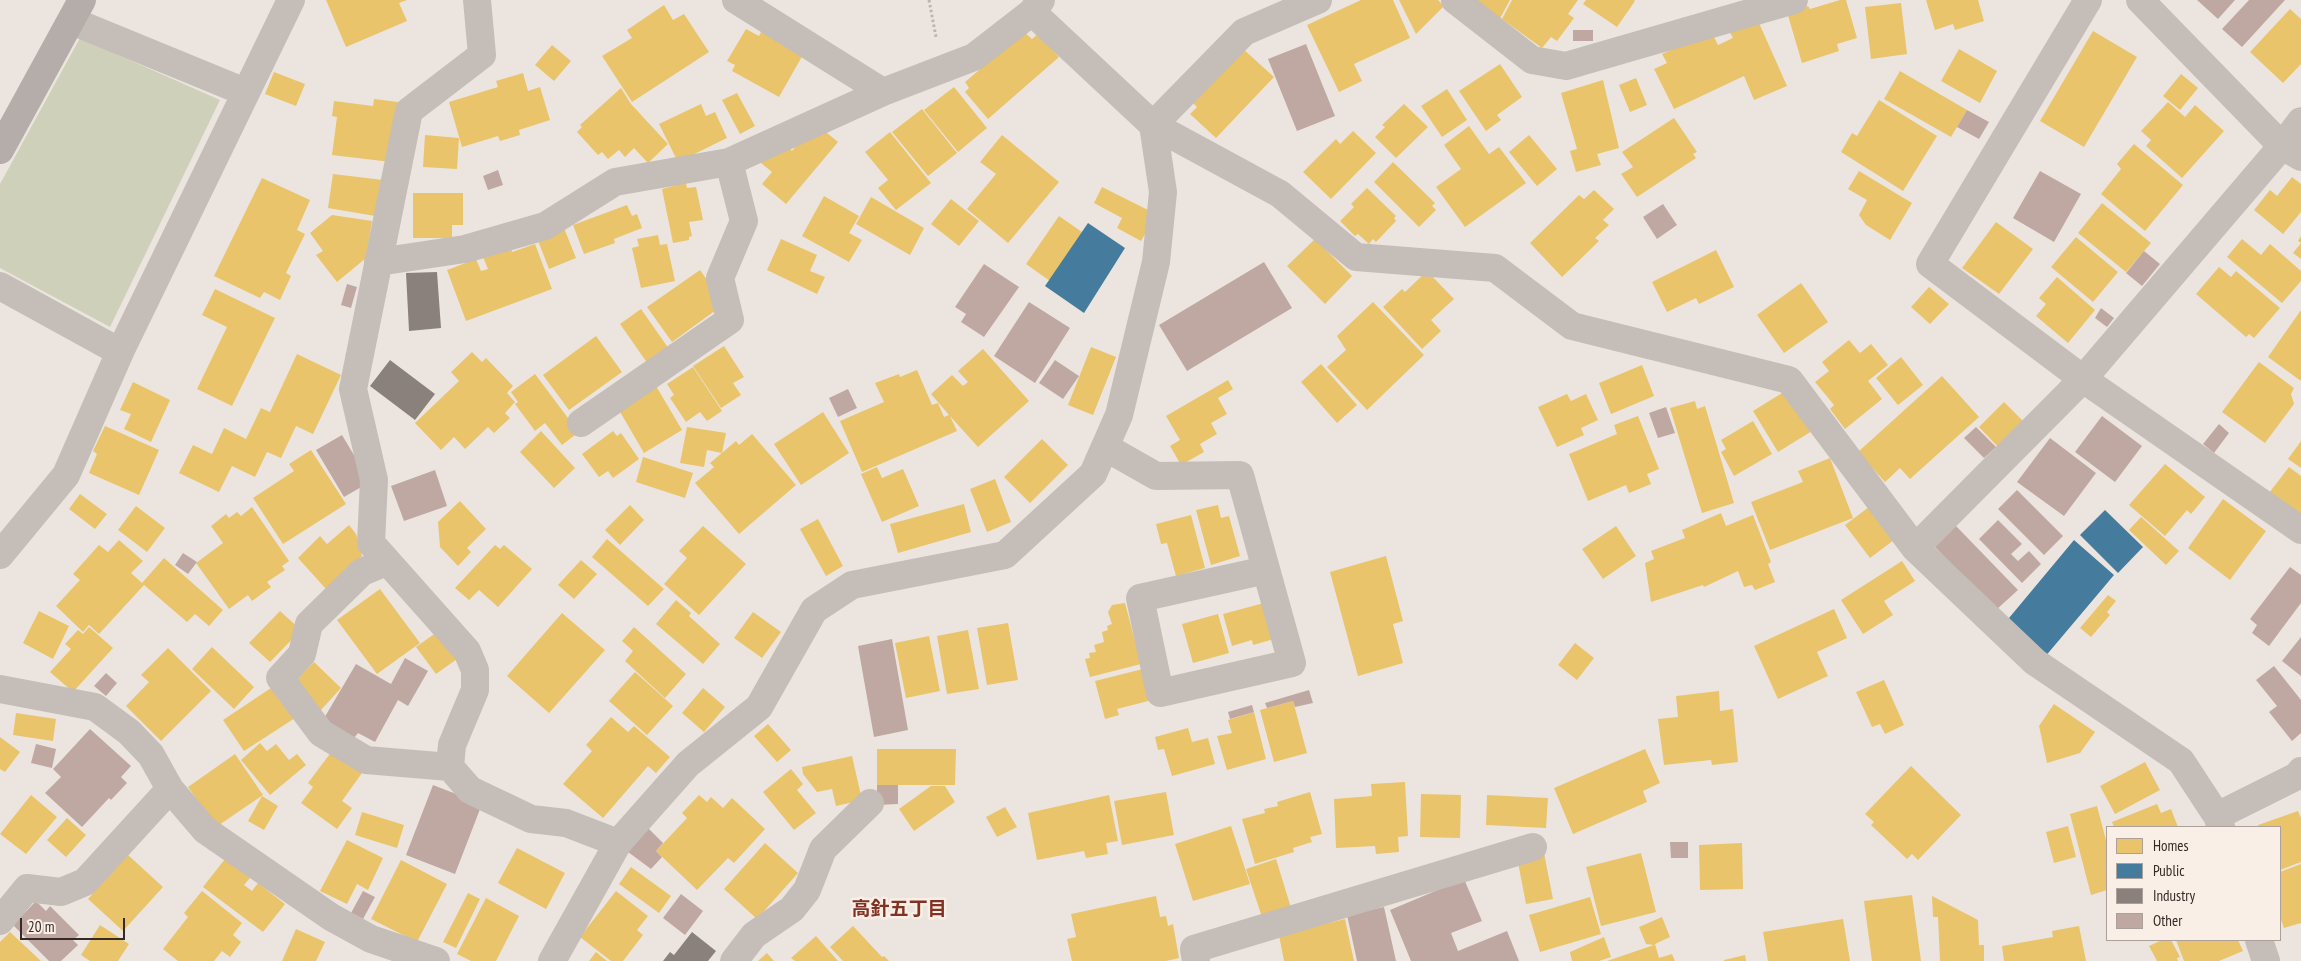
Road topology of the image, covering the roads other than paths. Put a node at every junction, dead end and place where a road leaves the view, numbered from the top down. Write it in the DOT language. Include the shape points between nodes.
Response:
graph roads {
  1 [pos="290,0"];
  2 [pos="477,0"];
  3 [pos="736,0"];
  4 [pos="1318,0"];
  5 [pos="1454,0"];
  6 [pos="1794,0"];
  7 [pos="2088,0"];
  8 [pos="2140,0"];
  9 [pos="1037,6"];
  10 [pos="77,11"];
  11 [pos="245,92"];
  12 [pos="883,92"];
  13 [pos="2301,121"];
  14 [pos="1153,125"];
  15 [pos="0,150"];
  16 [pos="2292,152"];
  17 [pos="729,162"];
  18 [pos="378,262"];
  19 [pos="0,286"];
  20 [pos="120,352"];
  21 [pos="2084,379"];
  22 [pos="581,423"];
  23 [pos="1105,447"];
  24 [pos="2301,530"];
  25 [pos="1915,548"];
  26 [pos="0,555"];
  27 [pos="386,562"];
  28 [pos="1266,570"];
  29 [pos="0,689"];
  30 [pos="450,767"];
  31 [pos="2301,770"];
  32 [pos="170,789"];
  33 [pos="870,803"];
  34 [pos="2219,822"];
  35 [pos="618,843"];
  36 [pos="1532,847"];
  37 [pos="0,921"];
  38 [pos="2259,941"];
  39 [pos="436,961"];
  40 [pos="552,961"];
  41 [pos="734,961"];
  42 [pos="1196,961"];
  43 [pos="2266,961"];
  1 -- 11 [label="street"];
  2 -- 18 [label="street" via="482,55 409,111"];
  3 -- 12 [label="street"];
  4 -- 14 [label="street" via="1244,32"];
  5 -- 6 [label="street" via="1532,60 1566,66"];
  7 -- 21 [label="street" via="1930,264"];
  8 -- 16 [label="street"];
  9 -- 12 [label="street" via="974,57"];
  9 -- 14 [label="street"];
  10 -- 11 [label="street"];
  10 -- 15 [label="street"];
  11 -- 20 [label="street"];
  12 -- 17 [label="street"];
  13 -- 16 [label="street"];
  14 -- 23 [label="street" via="1163,192 1156,262 1119,415"];
  14 -- 25 [label="street" via="1280,194 1356,257 1495,268 1572,326 1789,380"];
  16 -- 21 [label="street"];
  17 -- 18 [label="street" via="615,182 545,226 465,249"];
  17 -- 22 [label="street" via="744,221 720,278 730,320"];
  18 -- 27 [label="street" via="353,389 374,480 371,543"];
  19 -- 20 [label="street"];
  20 -- 26 [label="street" via="66,476"];
  21 -- 24 [label="street"];
  21 -- 25 [label="street"];
  23 -- 28 [label="street" via="1156,476 1240,475"];
  23 -- 35 [label="street" via="1093,474 1005,555 852,585 814,610 759,707 688,764"];
  25 -- 34 [label="street" via="2035,662 2181,760"];
  27 -- 30 [label="street" via="467,651 475,670 475,690 452,745"];
  27 -- 30 [label="street" via="362,572 309,624 302,654 280,678 322,733 366,760"];
  28 -- 28 [label="street" via="1292,663 1160,692 1140,598"];
  29 -- 32 [label="street" via="95,706 129,732 151,755"];
  30 -- 35 [label="street" via="470,790 531,819 566,823"];
  31 -- 34 [label="street" via="2297,776"];
  32 -- 37 [label="street" via="85,882 61,892 27,888"];
  32 -- 39 [label="street" via="205,830 331,917 371,939"];
  33 -- 41 [label="street" via="822,848 807,890 792,909 754,935"];
  35 -- 40 [label="street"];
  36 -- 42 [label="street" via="1194,949"];
  38 -- 43 [label="street"];
}
